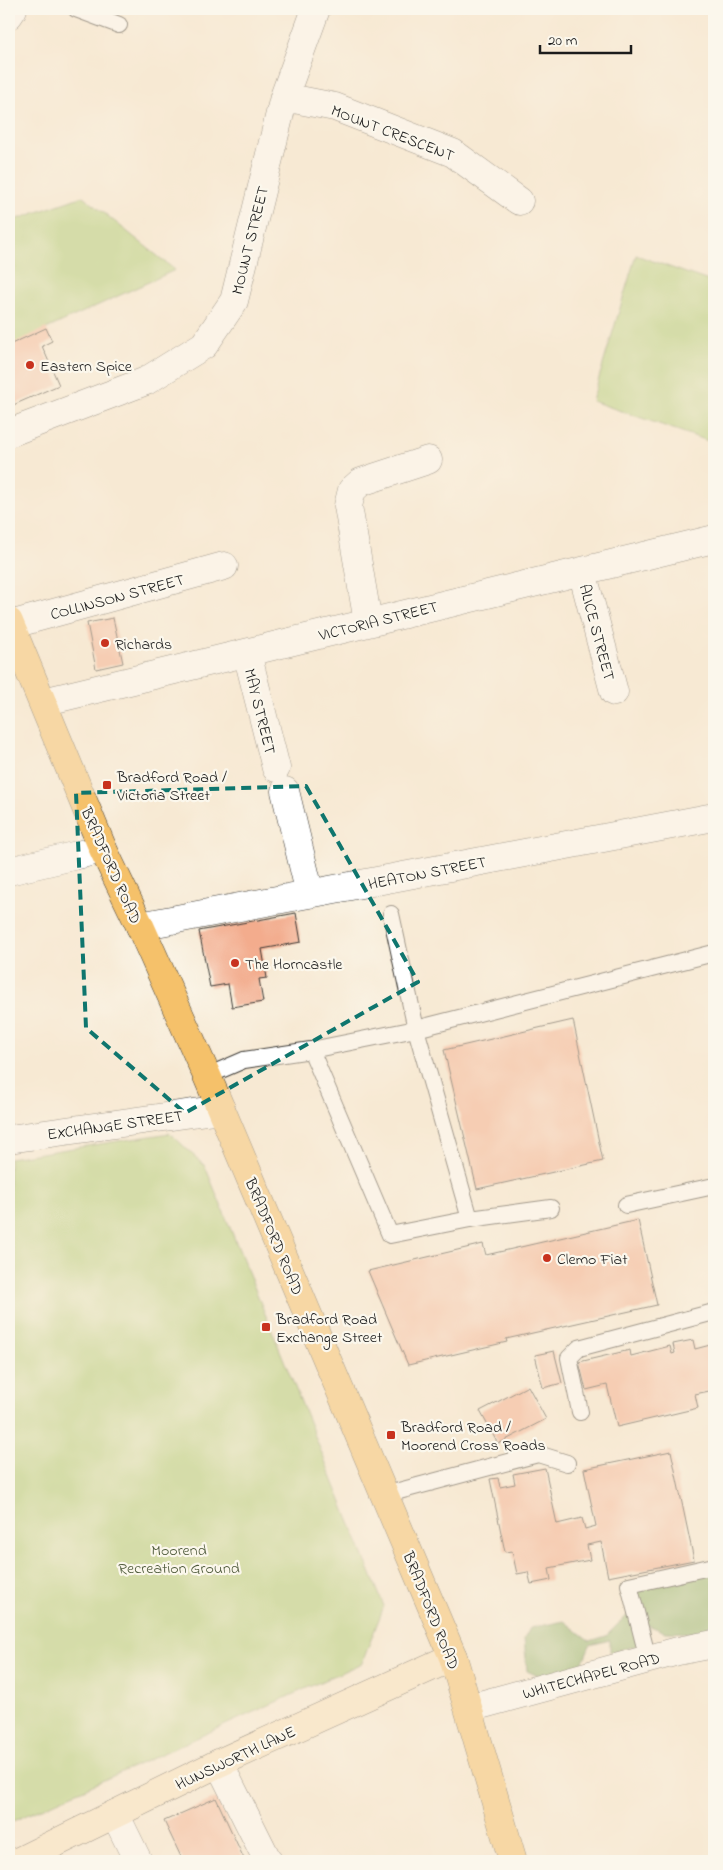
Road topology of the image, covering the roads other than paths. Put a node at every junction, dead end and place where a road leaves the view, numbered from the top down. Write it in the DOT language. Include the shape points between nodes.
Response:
graph roads {
  1 [pos="13,9"];
  2 [pos="76,9"];
  3 [pos="316,9"];
  4 [pos="9,15"];
  5 [pos="119,25"];
  6 [pos="284,97"];
  7 [pos="519,201"];
  8 [pos="9,433"];
  9 [pos="428,460"];
  10 [pos="714,539"];
  11 [pos="224,566"];
  12 [pos="582,571"];
  13 [pos="368,622"];
  14 [pos="10,624"];
  15 [pos="246,653"];
  16 [pos="614,692"];
  17 [pos="43,702"];
  18 [pos="714,817"];
  19 [pos="103,849"];
  20 [pos="9,871"];
  21 [pos="310,894"];
  22 [pos="390,914"];
  23 [pos="140,926"];
  24 [pos="714,953"];
  25 [pos="416,1029"];
  26 [pos="311,1050"];
  27 [pos="207,1076"];
  28 [pos="221,1109"];
  29 [pos="9,1139"];
  30 [pos="714,1186"];
  31 [pos="626,1205"];
  32 [pos="551,1208"];
  33 [pos="470,1220"];
  34 [pos="714,1312"];
  35 [pos="580,1412"];
  36 [pos="567,1463"];
  37 [pos="384,1495"];
  38 [pos="714,1566"];
  39 [pos="714,1644"];
  40 [pos="453,1658"];
  41 [pos="648,1659"];
  42 [pos="469,1708"];
  43 [pos="219,1763"];
  44 [pos="115,1814"];
  45 [pos="30,1859"];
  46 [pos="138,1861"];
  47 [pos="268,1861"];
  48 [pos="513,1861"];
  1 -- 4 [label="street"];
  2 -- 5 [label="lane"];
  3 -- 6 [label="street, MOUNT STREET"];
  6 -- 7 [label="street, MOUNT CRESCENT" via="335,108 453,153"];
  6 -- 8 [label="street, MOUNT STREET" via="234,301 204,345 146,381"];
  9 -- 13 [label="street" via="361,482 352,490 348,506"];
  10 -- 12 [label="street, VICTORIA STREET"];
  11 -- 14 [label="street, COLLINSON STREET"];
  12 -- 13 [label="street, VICTORIA STREET"];
  12 -- 16 [label="street, ALICE STREET"];
  13 -- 15 [label="street, VICTORIA STREET"];
  14 -- 17 [label="main road, BRADFORD ROAD"];
  15 -- 17 [label="street, VICTORIA STREET"];
  15 -- 21 [label="street, MAY STREET"];
  17 -- 19 [label="main road, BRADFORD ROAD"];
  18 -- 21 [label="street, HEATON STREET"];
  19 -- 20 [label="street"];
  19 -- 23 [label="main road, BRADFORD ROAD"];
  21 -- 23 [label="street, HEATON STREET"];
  22 -- 25 [label="lane"];
  23 -- 27 [label="main road, BRADFORD ROAD"];
  24 -- 25 [label="lane"];
  25 -- 26 [label="lane"];
  25 -- 33 [label="lane"];
  26 -- 27 [label="lane" via="244,1060"];
  26 -- 33 [label="lane" via="390,1235"];
  27 -- 28 [label="main road, BRADFORD ROAD"];
  28 -- 29 [label="street, EXCHANGE STREET"];
  28 -- 37 [label="main road, BRADFORD ROAD"];
  30 -- 31 [label="lane"];
  32 -- 33 [label="lane"];
  34 -- 35 [label="lane" via="579,1348 569,1358"];
  36 -- 37 [label="lane" via="538,1454"];
  37 -- 40 [label="main road, BRADFORD ROAD"];
  38 -- 41 [label="lane" via="629,1586"];
  39 -- 41 [label="street, WHITECHAPEL ROAD"];
  40 -- 42 [label="main road, BRADFORD ROAD"];
  40 -- 43 [label="main road, HUNSWORTH LANE"];
  41 -- 42 [label="street, WHITECHAPEL ROAD"];
  42 -- 48 [label="main road, BRADFORD ROAD"];
  43 -- 44 [label="main road, HUNSWORTH LANE"];
  43 -- 47 [label="street"];
  44 -- 45 [label="main road, HUNSWORTH LANE"];
  44 -- 46 [label="street"];
}
